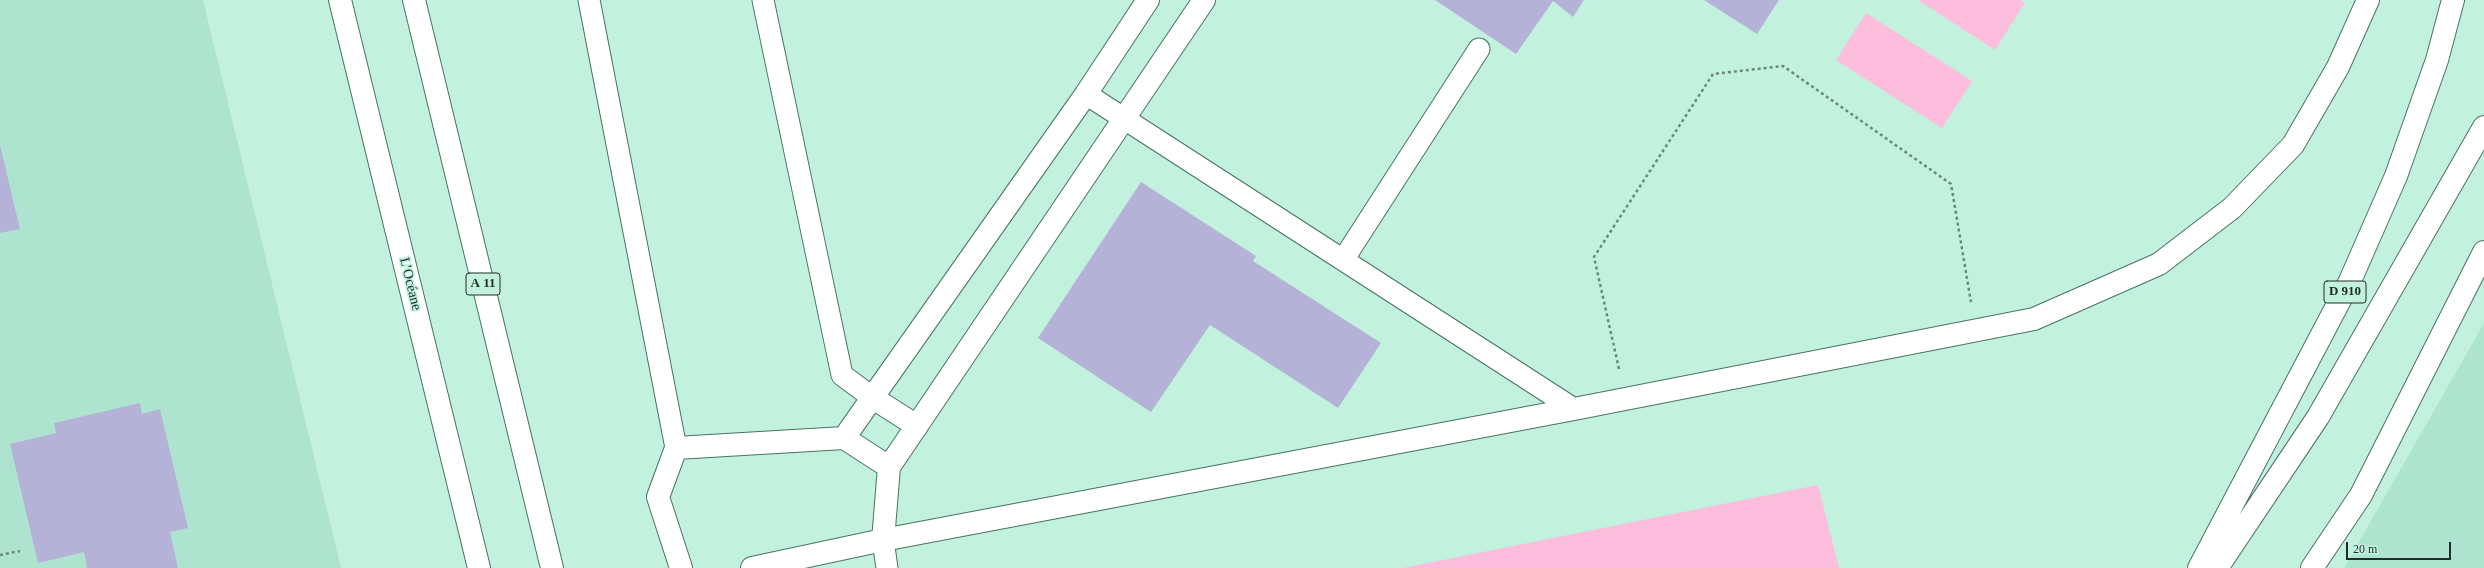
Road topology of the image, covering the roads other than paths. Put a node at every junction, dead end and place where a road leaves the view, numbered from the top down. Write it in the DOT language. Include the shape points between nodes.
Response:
graph roads {
  1 [pos="340,0"];
  2 [pos="414,0"];
  3 [pos="589,0"];
  4 [pos="763,0"];
  5 [pos="1148,0"];
  6 [pos="1204,0"];
  7 [pos="2368,0"];
  8 [pos="2453,0"];
  9 [pos="1479,49"];
  10 [pos="1086,94"];
  11 [pos="1125,120"];
  12 [pos="2484,127"];
  13 [pos="2484,252"];
  14 [pos="1343,260"];
  15 [pos="873,398"];
  16 [pos="1574,409"];
  17 [pos="917,426"];
  18 [pos="844,438"];
  19 [pos="676,448"];
  20 [pos="889,467"];
  21 [pos="883,540"];
  22 [pos="473,543"];
  23 [pos="763,567"];
  24 [pos="470,568"];
  25 [pos="479,568"];
  26 [pos="552,568"];
  27 [pos="681,568"];
  28 [pos="887,568"];
  29 [pos="2199,568"];
  30 [pos="2217,568"];
  31 [pos="2312,568"];
  1 -- 22 [label="main road, L’Océane"];
  2 -- 26 [label="main road, A 11"];
  3 -- 19 [label="lane"];
  4 -- 15 [label="lane" via="842,375"];
  5 -- 10 [label="main road"];
  6 -- 11 [label="main road"];
  7 -- 16 [label="main road" via="2338,67 2293,145 2232,208 2159,264 2034,319"];
  8 -- 29 [label="main road, D 910" via="2437,60 2396,176 2350,281"];
  9 -- 14 [label="lane"];
  10 -- 11 [label="lane"];
  10 -- 15 [label="main road"];
  11 -- 14 [label="lane"];
  11 -- 17 [label="main road"];
  12 -- 30 [label="main road, D 910" via="2318,417"];
  13 -- 31 [label="main road" via="2361,495"];
  14 -- 16 [label="lane"];
  15 -- 17 [label="main road"];
  15 -- 18 [label="main road"];
  16 -- 21 [label="main road"];
  17 -- 20 [label="main road"];
  18 -- 19 [label="main road"];
  18 -- 20 [label="main road"];
  19 -- 27 [label="main road" via="658,497"];
  20 -- 21 [label="main road"];
  21 -- 23 [label="main road"];
  21 -- 28 [label="lane"];
  22 -- 24 [label="main road"];
  22 -- 25 [label="main road, L’Océane"];
}
